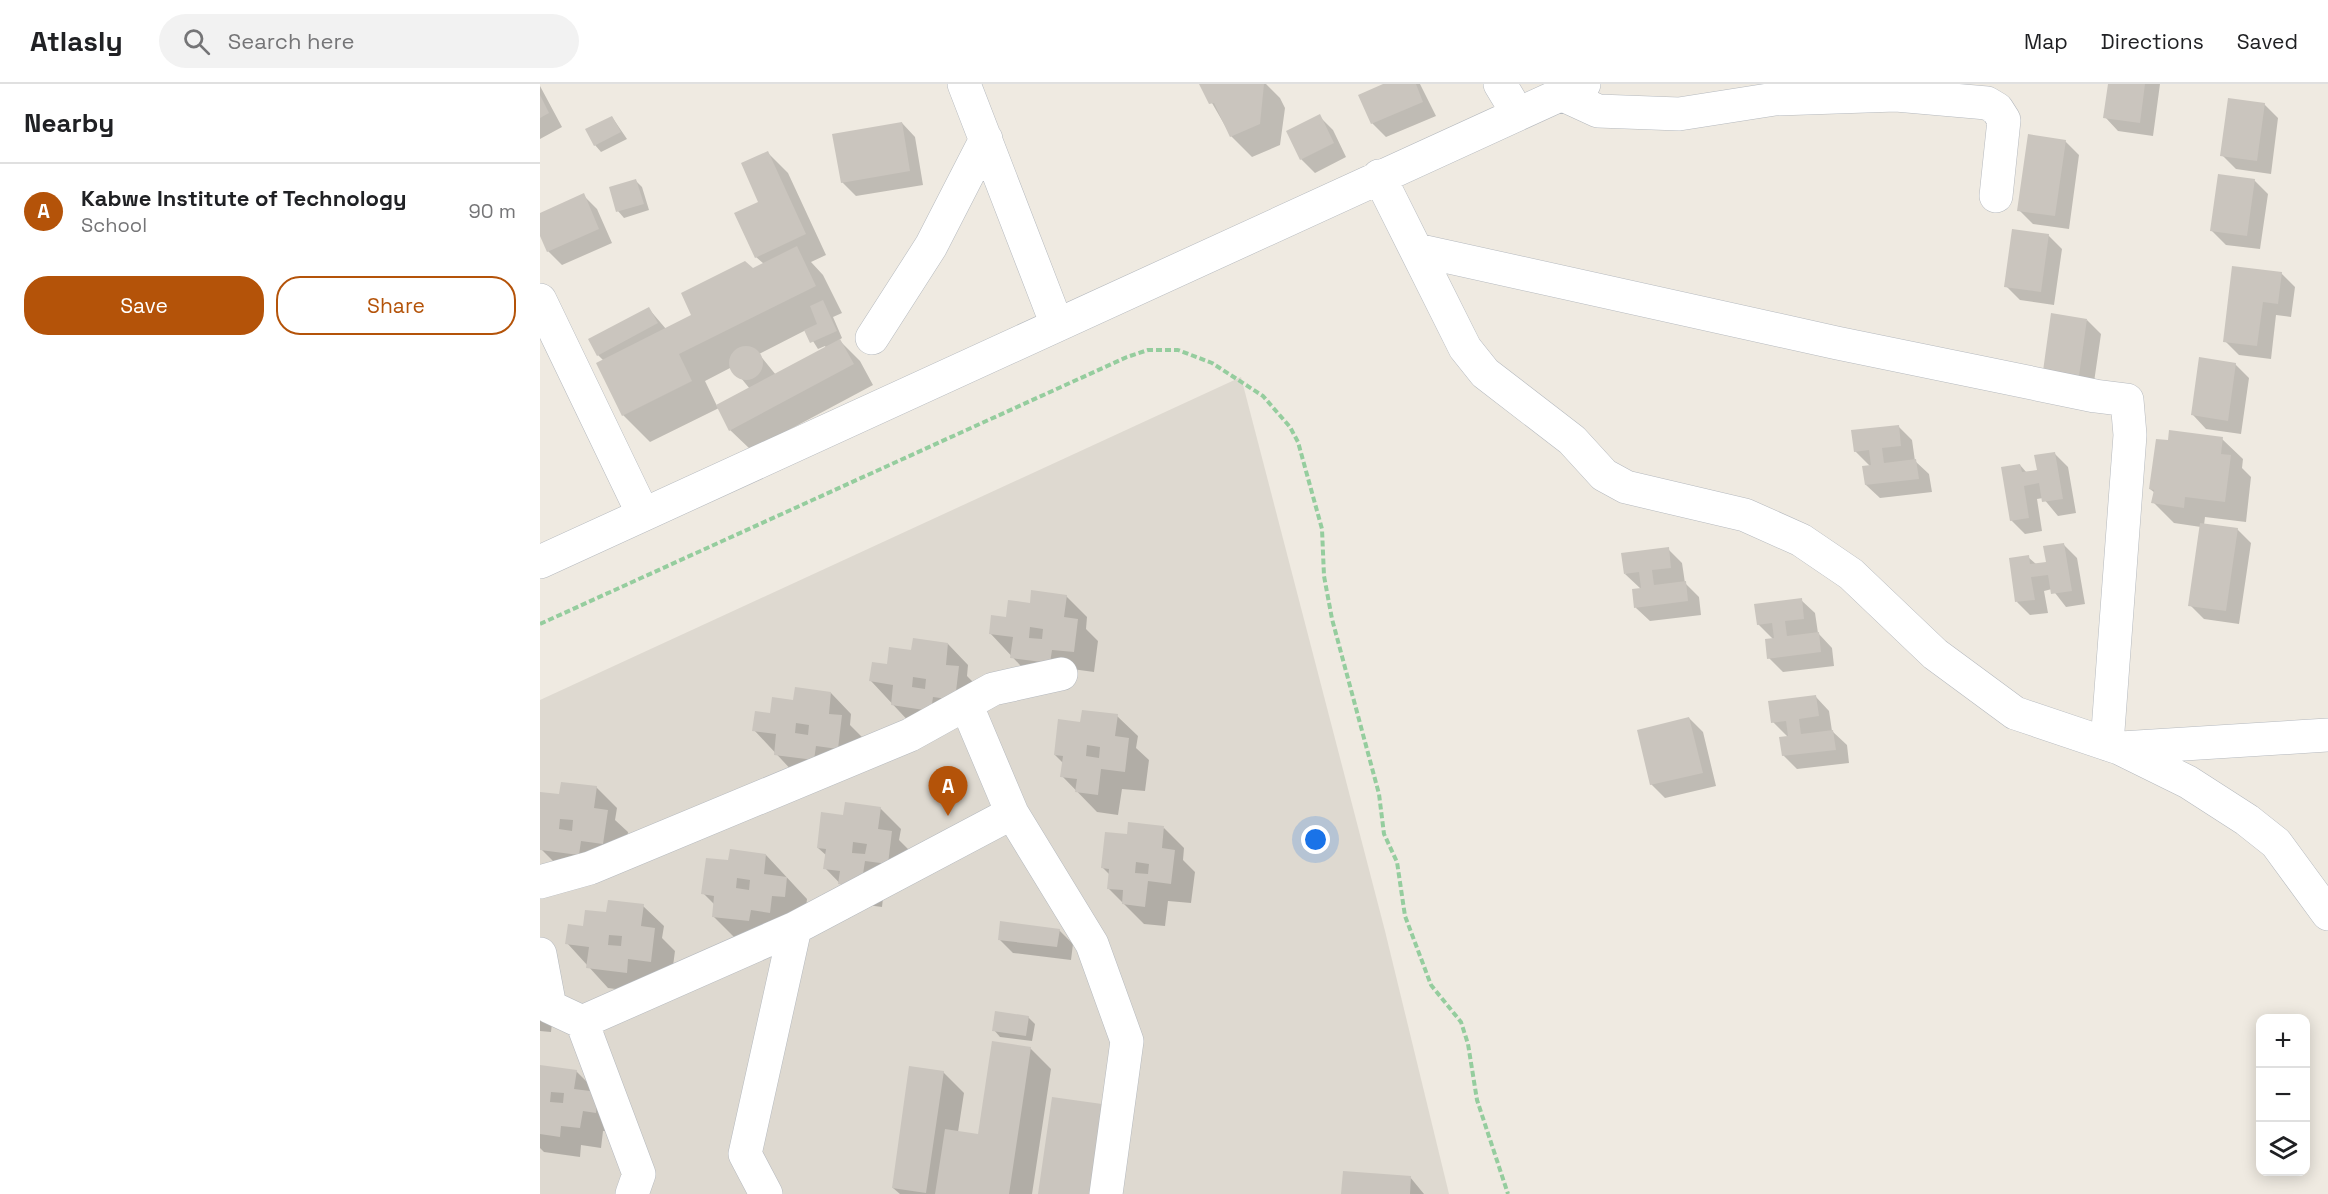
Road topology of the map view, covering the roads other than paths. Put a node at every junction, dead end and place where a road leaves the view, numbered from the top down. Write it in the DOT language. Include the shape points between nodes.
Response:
graph roads {
  1 [pos="964,84"];
  2 [pos="1500,84"];
  3 [pos="1575,87"];
  4 [pos="1518,114"];
  5 [pos="986,140"];
  6 [pos="1379,176"];
  7 [pos="1996,196"];
  8 [pos="1417,250"];
  9 [pos="540,300"];
  10 [pos="1057,326"];
  11 [pos="872,338"];
  12 [pos="643,514"];
  13 [pos="540,562"];
  14 [pos="1061,674"];
  15 [pos="966,704"];
  16 [pos="2328,735"];
  17 [pos="2113,746"];
  18 [pos="1012,813"];
  19 [pos="540,882"];
  20 [pos="2328,914"];
  21 [pos="795,927"];
  22 [pos="540,954"];
  23 [pos="582,1022"];
  24 [pos="632,1194"];
  25 [pos="766,1194"];
  26 [pos="1106,1194"];
  1 -- 5 [label="street"];
  2 -- 4 [label="street"];
  3 -- 4 [label="street"];
  3 -- 7 [label="street" via="1598,111 1615,113 1679,114 1775,99 1896,95 1988,103 2004,120"];
  4 -- 6 [label="street"];
  5 -- 10 [label="street"];
  5 -- 11 [label="street" via="931,246"];
  6 -- 8 [label="street"];
  6 -- 10 [label="street"];
  8 -- 17 [label="street" via="1465,348 1485,373 1572,440 1604,475 1626,487 1745,515 1801,540 1851,574 1935,654 2015,713"];
  8 -- 17 [label="street" via="1837,343 2127,400 2130,435"];
  9 -- 12 [label="street"];
  10 -- 12 [label="street"];
  12 -- 13 [label="street"];
  14 -- 15 [label="street" via="993,689"];
  15 -- 18 [label="street"];
  15 -- 19 [label="street" via="900,739 590,868"];
  16 -- 17 [label="street"];
  17 -- 20 [label="street" via="2188,782 2254,825 2276,843"];
  18 -- 21 [label="street"];
  18 -- 26 [label="street" via="1092,944 1127,1041"];
  21 -- 23 [label="street"];
  21 -- 25 [label="street" via="745,1154"];
  22 -- 23 [label="street" via="550,1007"];
  23 -- 24 [label="street" via="639,1174"];
}
